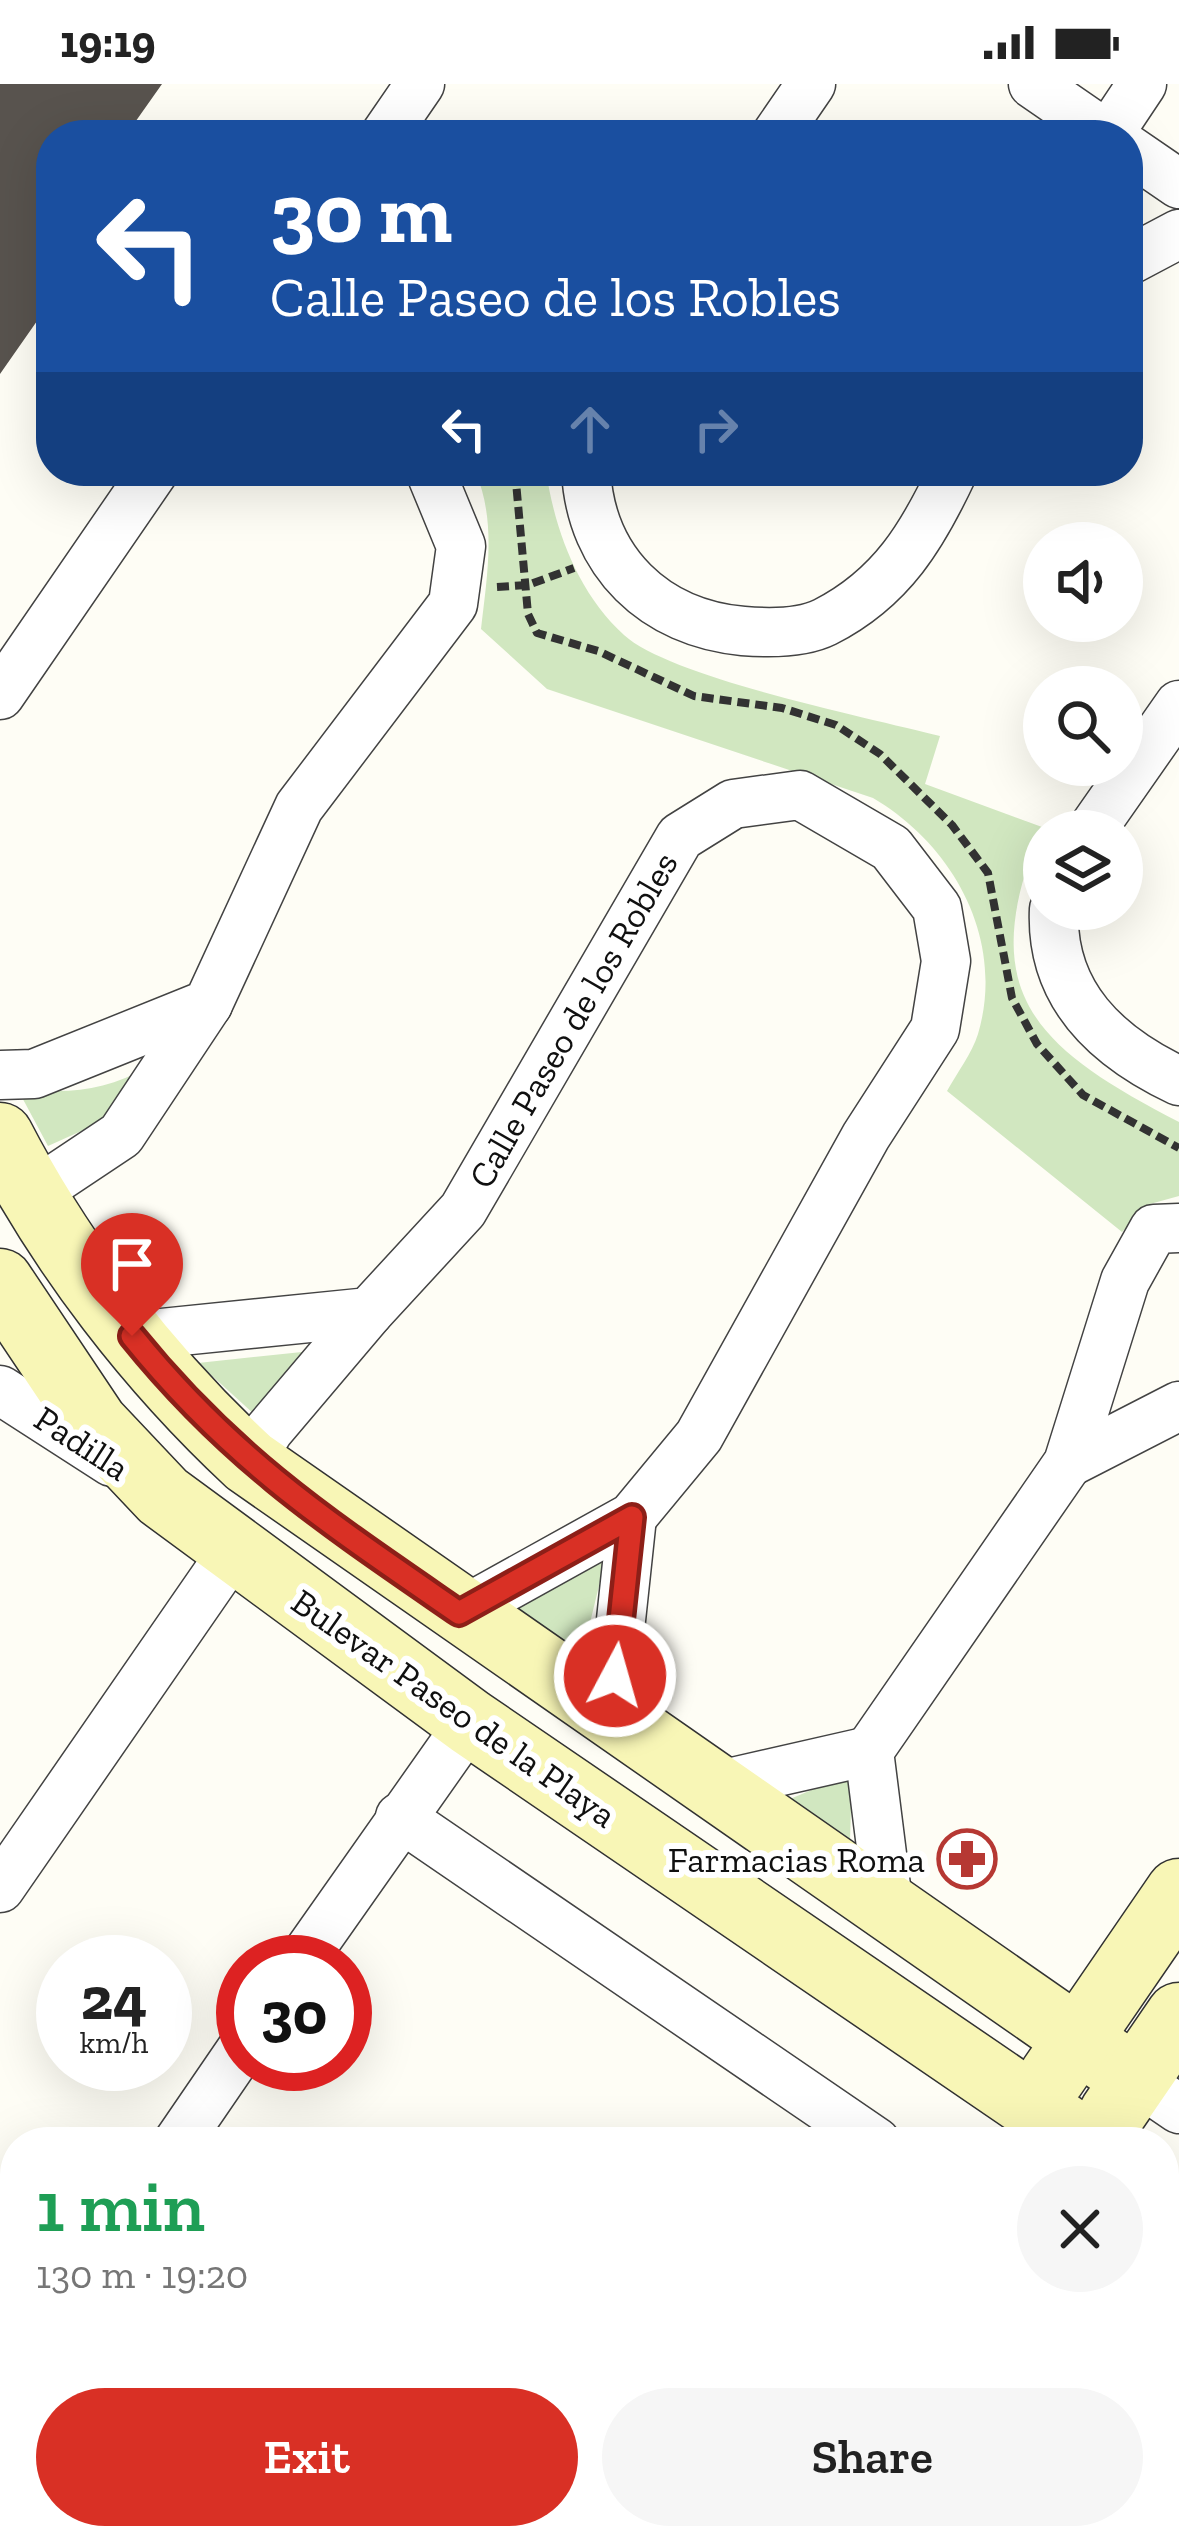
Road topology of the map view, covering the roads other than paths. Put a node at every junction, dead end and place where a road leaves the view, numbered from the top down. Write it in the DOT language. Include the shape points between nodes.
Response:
graph roads {
  1 [pos="419,84"];
  2 [pos="811,84"];
  3 [pos="1033,84"];
  4 [pos="1142,84"];
  5 [pos="395,120"];
  6 [pos="786,120"];
  7 [pos="1085,120"];
  8 [pos="1117,120"];
  9 [pos="1143,159"];
  10 [pos="1179,184"];
  11 [pos="1179,234"];
  12 [pos="1143,253"];
  13 [pos="144,486"];
  14 [pos="436,486"];
  15 [pos="587,486"];
  16 [pos="945,486"];
  17 [pos="0,695"];
  18 [pos="1179,705"];
  19 [pos="1106,810"];
  20 [pos="1057,930"];
  21 [pos="208,1004"];
  22 [pos="0,1075"];
  23 [pos="1179,1081"];
  24 [pos="0,1136"];
  25 [pos="31,1195"];
  26 [pos="1179,1228"];
  27 [pos="0,1282"];
  28 [pos="369,1312"];
  29 [pos="132,1336"];
  30 [pos="0,1390"];
  31 [pos="1179,1406"];
  32 [pos="249,1462"];
  33 [pos="1068,1463"];
  34 [pos="163,1496"];
  35 [pos="632,1517"];
  36 [pos="233,1551"];
  37 [pos="459,1613"];
  38 [pos="470,1722"];
  39 [pos="625,1727"];
  40 [pos="869,1750"];
  41 [pos="712,1787"];
  42 [pos="400,1817"];
  43 [pos="0,1888"];
  44 [pos="1179,1892"];
  45 [pos="889,1910"];
  46 [pos="319,1935"];
  47 [pos="1179,2016"];
  48 [pos="1077,2040"];
  49 [pos="216,2086"];
  50 [pos="1157,2094"];
  51 [pos="188,2127"];
  52 [pos="854,2127"];
  53 [pos="1051,2127"];
  54 [pos="1061,2127"];
  55 [pos="1075,2127"];
  1 -- 5 [label="street"];
  2 -- 6 [label="street"];
  3 -- 7 [label="street"];
  4 -- 8 [label="street"];
  9 -- 10 [label="street"];
  11 -- 12 [label="street"];
  13 -- 17 [label="street"];
  14 -- 21 [label="street" via="461,547 453,604 299,807"];
  15 -- 16 [label="street" via="608,552 648,600 702,627 765,633 822,624 865,595 920,542"];
  18 -- 19 [label="street"];
  20 -- 23 [label="street" via="1063,976 1088,1019 1132,1058"];
  21 -- 22 [label="street" via="34,1074"];
  21 -- 25 [label="street" via="122,1135"];
  24 -- 25 [label="main road"];
  25 -- 29 [label="main road"];
  26 -- 33 [label="street" via="1154,1229 1125,1281"];
  27 -- 34 [label="main road, Bulevar Paseo de la Playa" via="95,1424"];
  28 -- 29 [label="street"];
  28 -- 32 [label="street, Calle Paseo de los Robles"];
  28 -- 35 [label="street, Calle Paseo de los Robles" via="463,1210 680,837 733,804 800,795 891,848 937,908 946,961 934,1029 699,1436"];
  29 -- 32 [label="main road" via="187,1405"];
  30 -- 34 [label="street, Padilla"];
  31 -- 33 [label="street"];
  32 -- 37 [label="main road"];
  33 -- 40 [label="street"];
  34 -- 36 [label="main road, Bulevar Paseo de la Playa"];
  35 -- 37 [label="street, Calle Paseo de los Robles"];
  35 -- 39 [label="street" via="615,1676"];
  36 -- 38 [label="main road, Bulevar Paseo de la Playa"];
  36 -- 43 [label="street"];
  37 -- 39 [label="main road"];
  38 -- 42 [label="street"];
  38 -- 53 [label="main road, Bulevar Paseo de la Playa"];
  39 -- 41 [label="main road"];
  40 -- 41 [label="street"];
  40 -- 45 [label="street"];
  41 -- 45 [label="main road"];
  42 -- 46 [label="street"];
  42 -- 52 [label="street"];
  44 -- 48 [label="main road"];
  45 -- 48 [label="main road"];
  47 -- 50 [label="main road"];
  48 -- 50 [label="main road"];
  48 -- 54 [label="main road"];
  49 -- 51 [label="street"];
  50 -- 55 [label="main road"];
}
